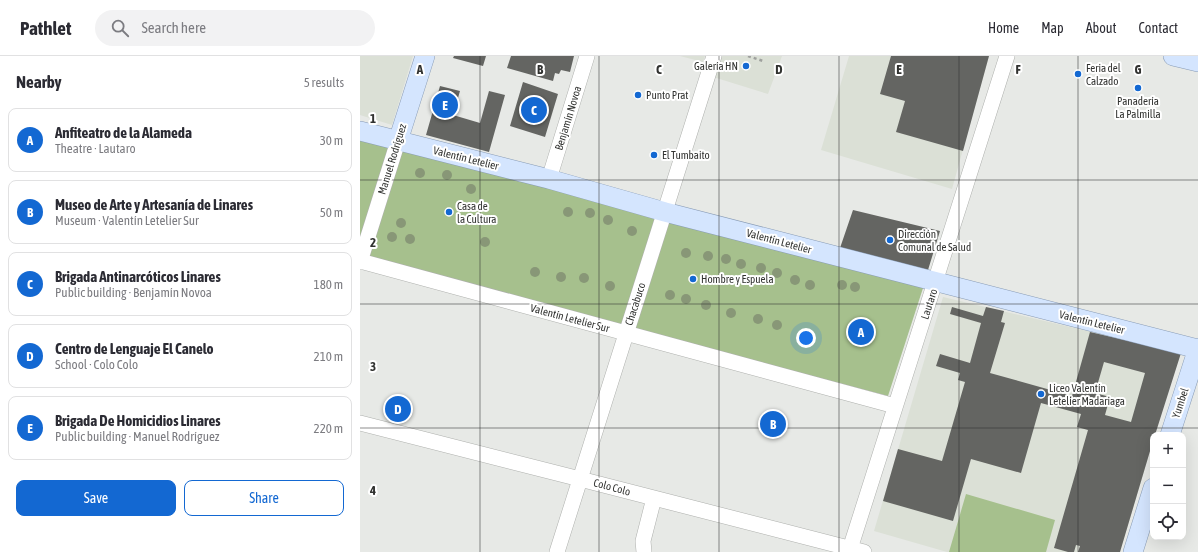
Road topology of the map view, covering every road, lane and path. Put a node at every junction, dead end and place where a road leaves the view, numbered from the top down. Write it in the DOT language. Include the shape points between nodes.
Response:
graph roads {
  1 [pos="425,56"];
  2 [pos="587,56"];
  3 [pos="714,56"];
  4 [pos="748,56"];
  5 [pos="1007,56"];
  6 [pos="1173,56"];
  7 [pos="763,61"];
  8 [pos="1198,62"];
  9 [pos="360,131"];
  10 [pos="398,141"];
  11 [pos="549,179"];
  12 [pos="665,212"];
  13 [pos="360,262"];
  14 [pos="936,282"];
  15 [pos="626,334"];
  16 [pos="1198,349"];
  17 [pos="895,406"];
  18 [pos="360,423"];
  19 [pos="1171,432"];
  20 [pos="580,479"];
  21 [pos="654,498"];
  22 [pos="1150,498"];
  23 [pos="854,551"];
  24 [pos="557,552"];
  25 [pos="644,552"];
  26 [pos="1133,552"];
  1 -- 10 [label="main road, Manuel Rodríguez"];
  2 -- 11 [label="street, Benjamín Novoa"];
  3 -- 12 [label="street, Chacabuco"];
  4 -- 7 [label="path"];
  5 -- 14 [label="street, Lautaro"];
  6 -- 8 [label="main road"];
  9 -- 10 [label="main road, Valentín Letelier"];
  10 -- 11 [label="main road, Valentín Letelier"];
  10 -- 13 [label="street, Manuel Rodríguez"];
  11 -- 12 [label="main road, Valentín Letelier"];
  12 -- 14 [label="main road, Valentín Letelier"];
  12 -- 15 [label="street, Chacabuco"];
  13 -- 15 [label="street, Valentín Letelier Sur"];
  14 -- 16 [label="main road, Valentín Letelier"];
  14 -- 17 [label="street, Lautaro"];
  15 -- 17 [label="street, Valentín Letelier Sur"];
  15 -- 20 [label="street, Chacabuco"];
  16 -- 19 [label="main road, Yumbel"];
  17 -- 23 [label="street, Lautaro"];
  18 -- 20 [label="street, Colo Colo"];
  20 -- 21 [label="street, Colo Colo"];
  20 -- 24 [label="street, Chacabuco"];
  21 -- 23 [label="street, Colo Colo"];
  21 -- 25 [label="street" via="643,541"];
  22 -- 26 [label="main road"];
}
